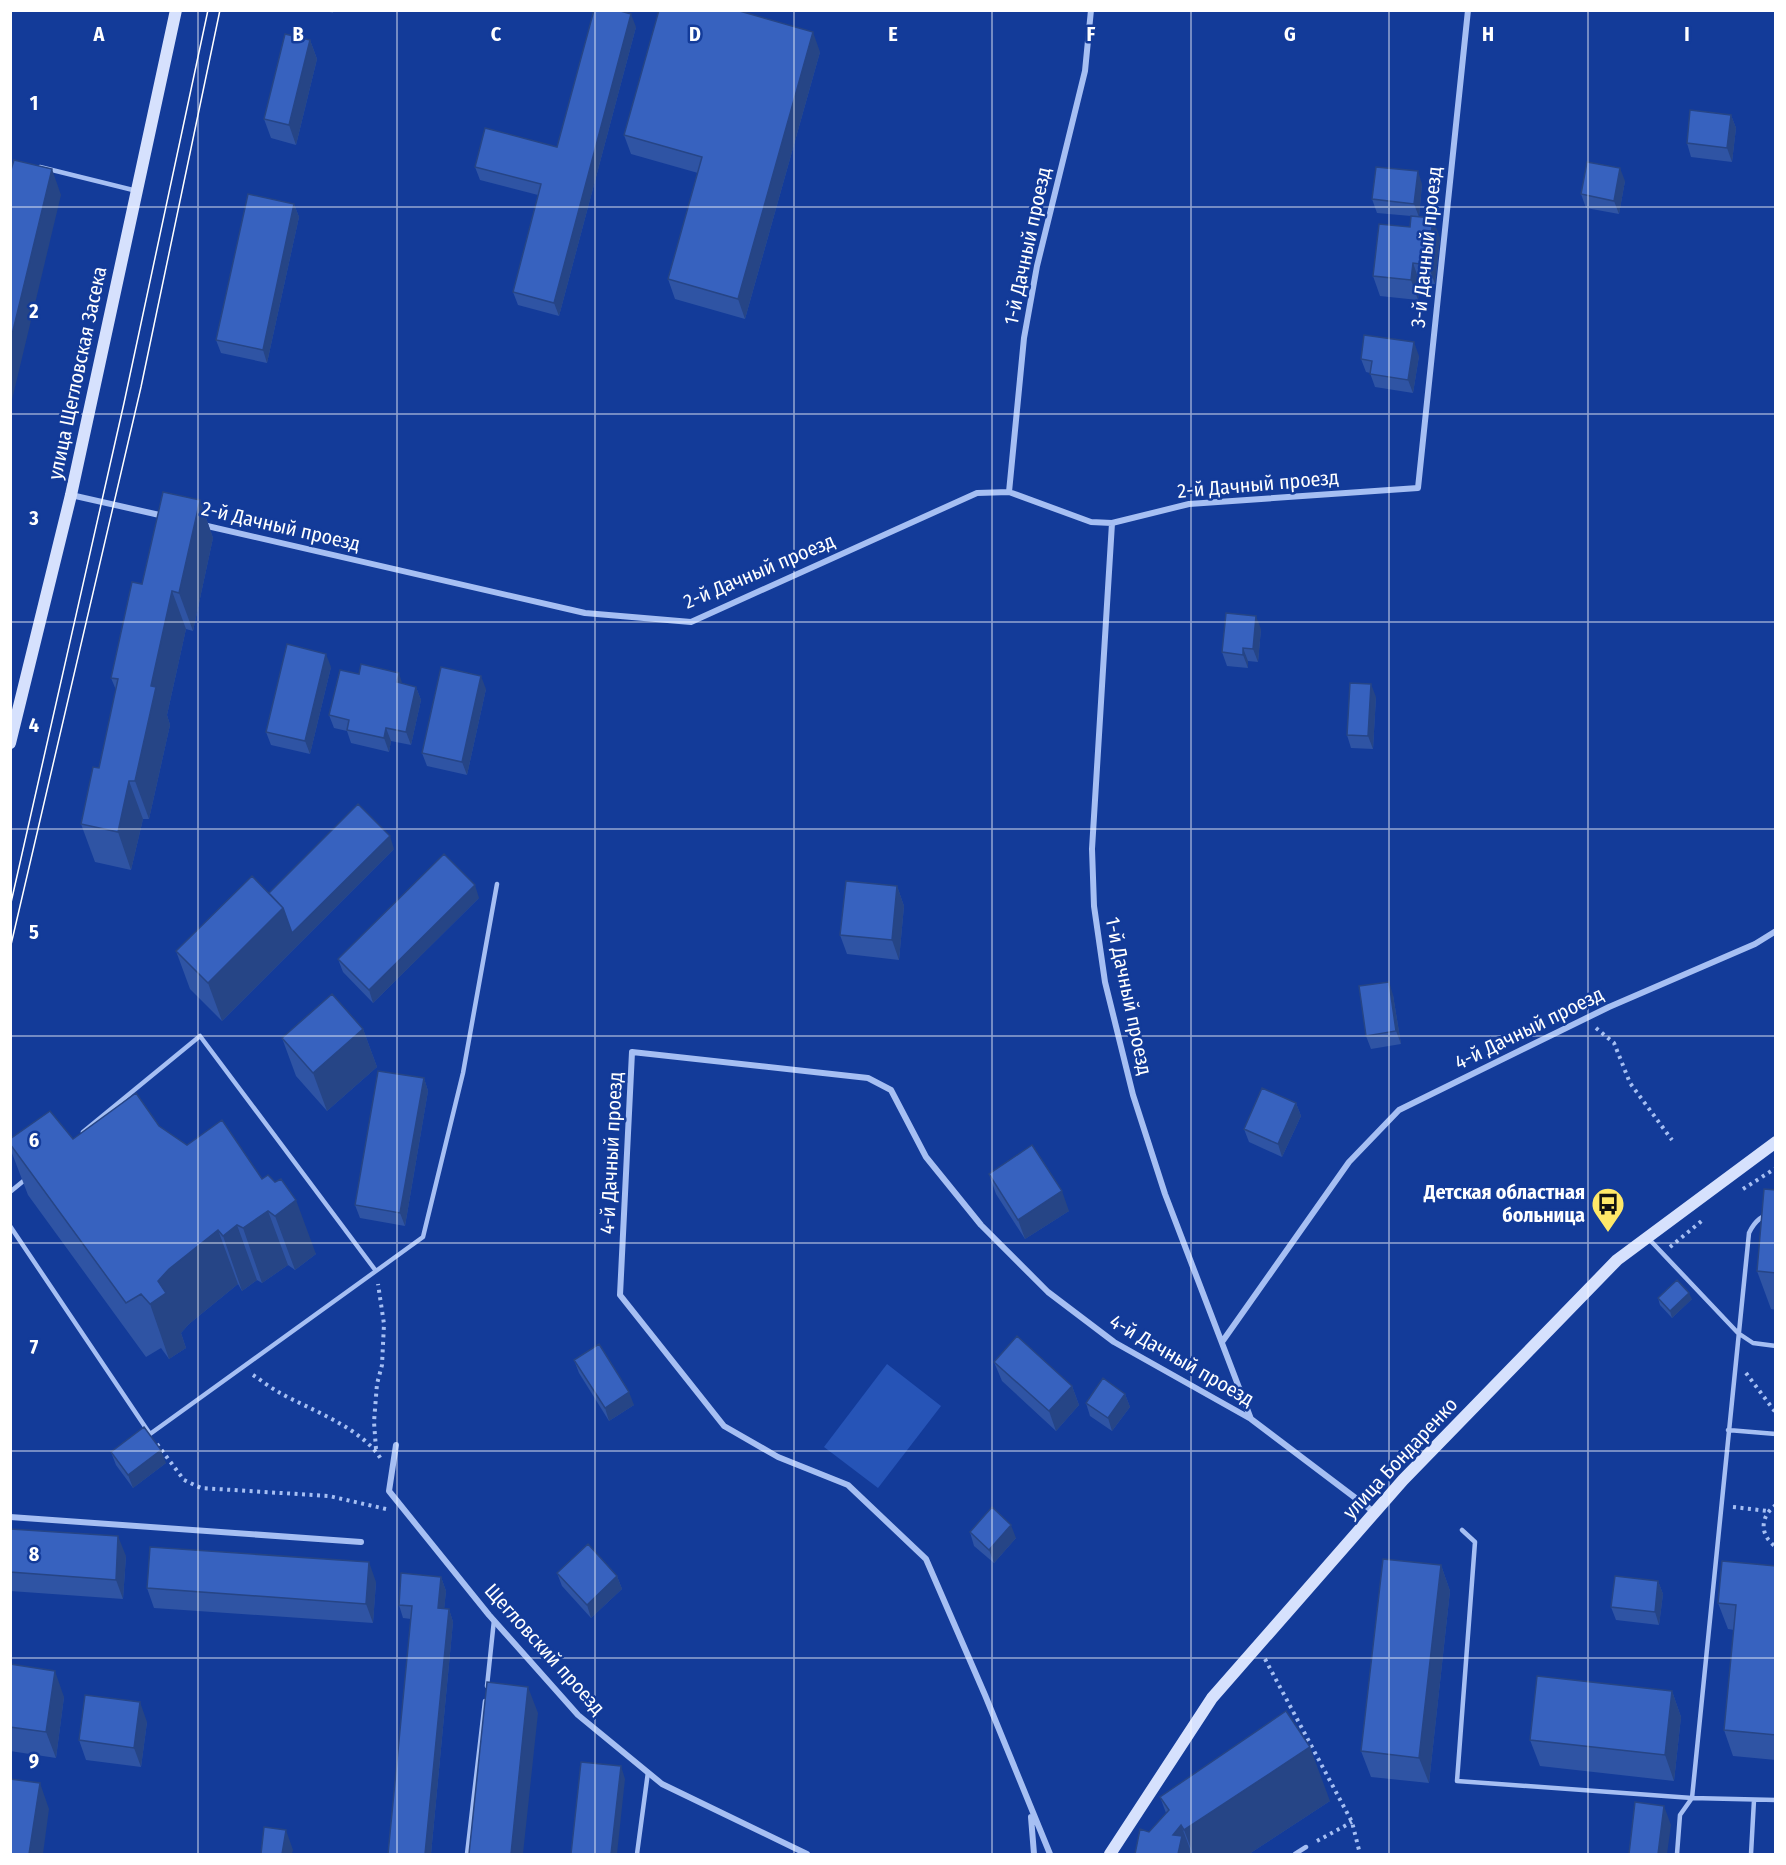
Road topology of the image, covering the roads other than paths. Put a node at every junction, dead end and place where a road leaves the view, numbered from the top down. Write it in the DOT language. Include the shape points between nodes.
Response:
graph roads {
  1 [pos="176,10"];
  2 [pos="1091,10"];
  3 [pos="1468,10"];
  4 [pos="37,166"];
  5 [pos="137,191"];
  6 [pos="1418,488"];
  7 [pos="1009,492"];
  8 [pos="71,495"];
  9 [pos="171,518"];
  10 [pos="194,523"];
  11 [pos="1112,523"];
  12 [pos="10,743"];
  13 [pos="498,884"];
  14 [pos="1776,931"];
  15 [pos="74,1140"];
  16 [pos="1776,1142"];
  17 [pos="28,1177"];
  18 [pos="10,1191"];
  19 [pos="1776,1210"];
  20 [pos="10,1226"];
  21 [pos="1647,1237"];
  22 [pos="376,1271"];
  23 [pos="1738,1333"];
  24 [pos="1222,1342"];
  25 [pos="1776,1346"];
  26 [pos="1251,1419"];
  27 [pos="1728,1430"];
  28 [pos="1776,1434"];
  29 [pos="396,1445"];
  30 [pos="1374,1513"];
  31 [pos="10,1517"];
  32 [pos="1462,1530"];
  33 [pos="361,1542"];
  34 [pos="494,1620"];
  35 [pos="648,1772"];
  36 [pos="1692,1798"];
  37 [pos="1754,1800"];
  38 [pos="1776,1800"];
  39 [pos="1030,1810"];
  40 [pos="1305,1847"];
  41 [pos="467,1854"];
  42 [pos="637,1854"];
  43 [pos="807,1854"];
  44 [pos="1034,1854"];
  45 [pos="1050,1854"];
  46 [pos="1110,1854"];
  47 [pos="1295,1854"];
  48 [pos="1677,1854"];
  49 [pos="1751,1854"];
  1 -- 5 [label="street, улица Щегловская Засека"];
  2 -- 7 [label="street, 1-й Дачный проезд" via="1085,71 1037,266 1024,338"];
  3 -- 6 [label="street, 3-й Дачный проезд"];
  4 -- 5 [label="lane"];
  5 -- 8 [label="street, улица Щегловская Засека"];
  6 -- 11 [label="street, 2-й Дачный проезд" via="1189,504"];
  7 -- 10 [label="street, 2-й Дачный проезд" via="977,494 691,622 585,613"];
  7 -- 11 [label="street, 2-й Дачный проезд" via="1090,522"];
  8 -- 9 [label="street, 2-й Дачный проезд"];
  8 -- 12 [label="street, улица Щегловская Засека"];
  11 -- 24 [label="street, 1-й Дачный проезд" via="1092,849 1094,906 1106,982 1133,1095 1165,1194"];
  13 -- 22 [label="lane" via="464,1073 423,1237"];
  14 -- 24 [label="street, 4-й Дачный проезд" via="1399,1110 1349,1162"];
  15 -- 22 [label="lane" via="200,1036"];
  16 -- 21 [label="street, улица Бондаренко"];
  17 -- 18 [label="lane"];
  19 -- 23 [label="lane" via="1753,1223 1749,1233"];
  20 -- 22 [label="lane" via="150,1434"];
  21 -- 23 [label="lane"];
  21 -- 30 [label="street, улица Бондаренко" via="1617,1260"];
  23 -- 25 [label="lane" via="1753,1343"];
  23 -- 27 [label="lane"];
  24 -- 26 [label="street, 1-й Дачный проезд"];
  26 -- 30 [label="street, 4-й Дачный проезд"];
  26 -- 39 [label="street, 4-й Дачный проезд" via="1113,1342 1048,1292 981,1225 926,1157 891,1090 868,1078 632,1052 620,1295 724,1426 778,1457 848,1485 926,1559"];
  27 -- 28 [label="lane"];
  27 -- 36 [label="lane"];
  29 -- 34 [label="street, Щегловский проезд" via="388,1491"];
  30 -- 46 [label="street, улица Бондаренко" via="1212,1698"];
  31 -- 33 [label="street"];
  32 -- 36 [label="lane" via="1474,1542 1457,1781"];
  34 -- 35 [label="street, Щегловский проезд" via="578,1715"];
  34 -- 41 [label="lane"];
  35 -- 42 [label="lane"];
  35 -- 43 [label="street, Щегловский проезд" via="662,1784"];
  36 -- 37 [label="lane"];
  36 -- 48 [label="lane" via="1680,1815"];
  37 -- 38 [label="lane"];
  37 -- 49 [label="lane"];
  39 -- 44 [label="street"];
  39 -- 45 [label="street, 4-й Дачный проезд"];
  40 -- 47 [label="lane"];
}
